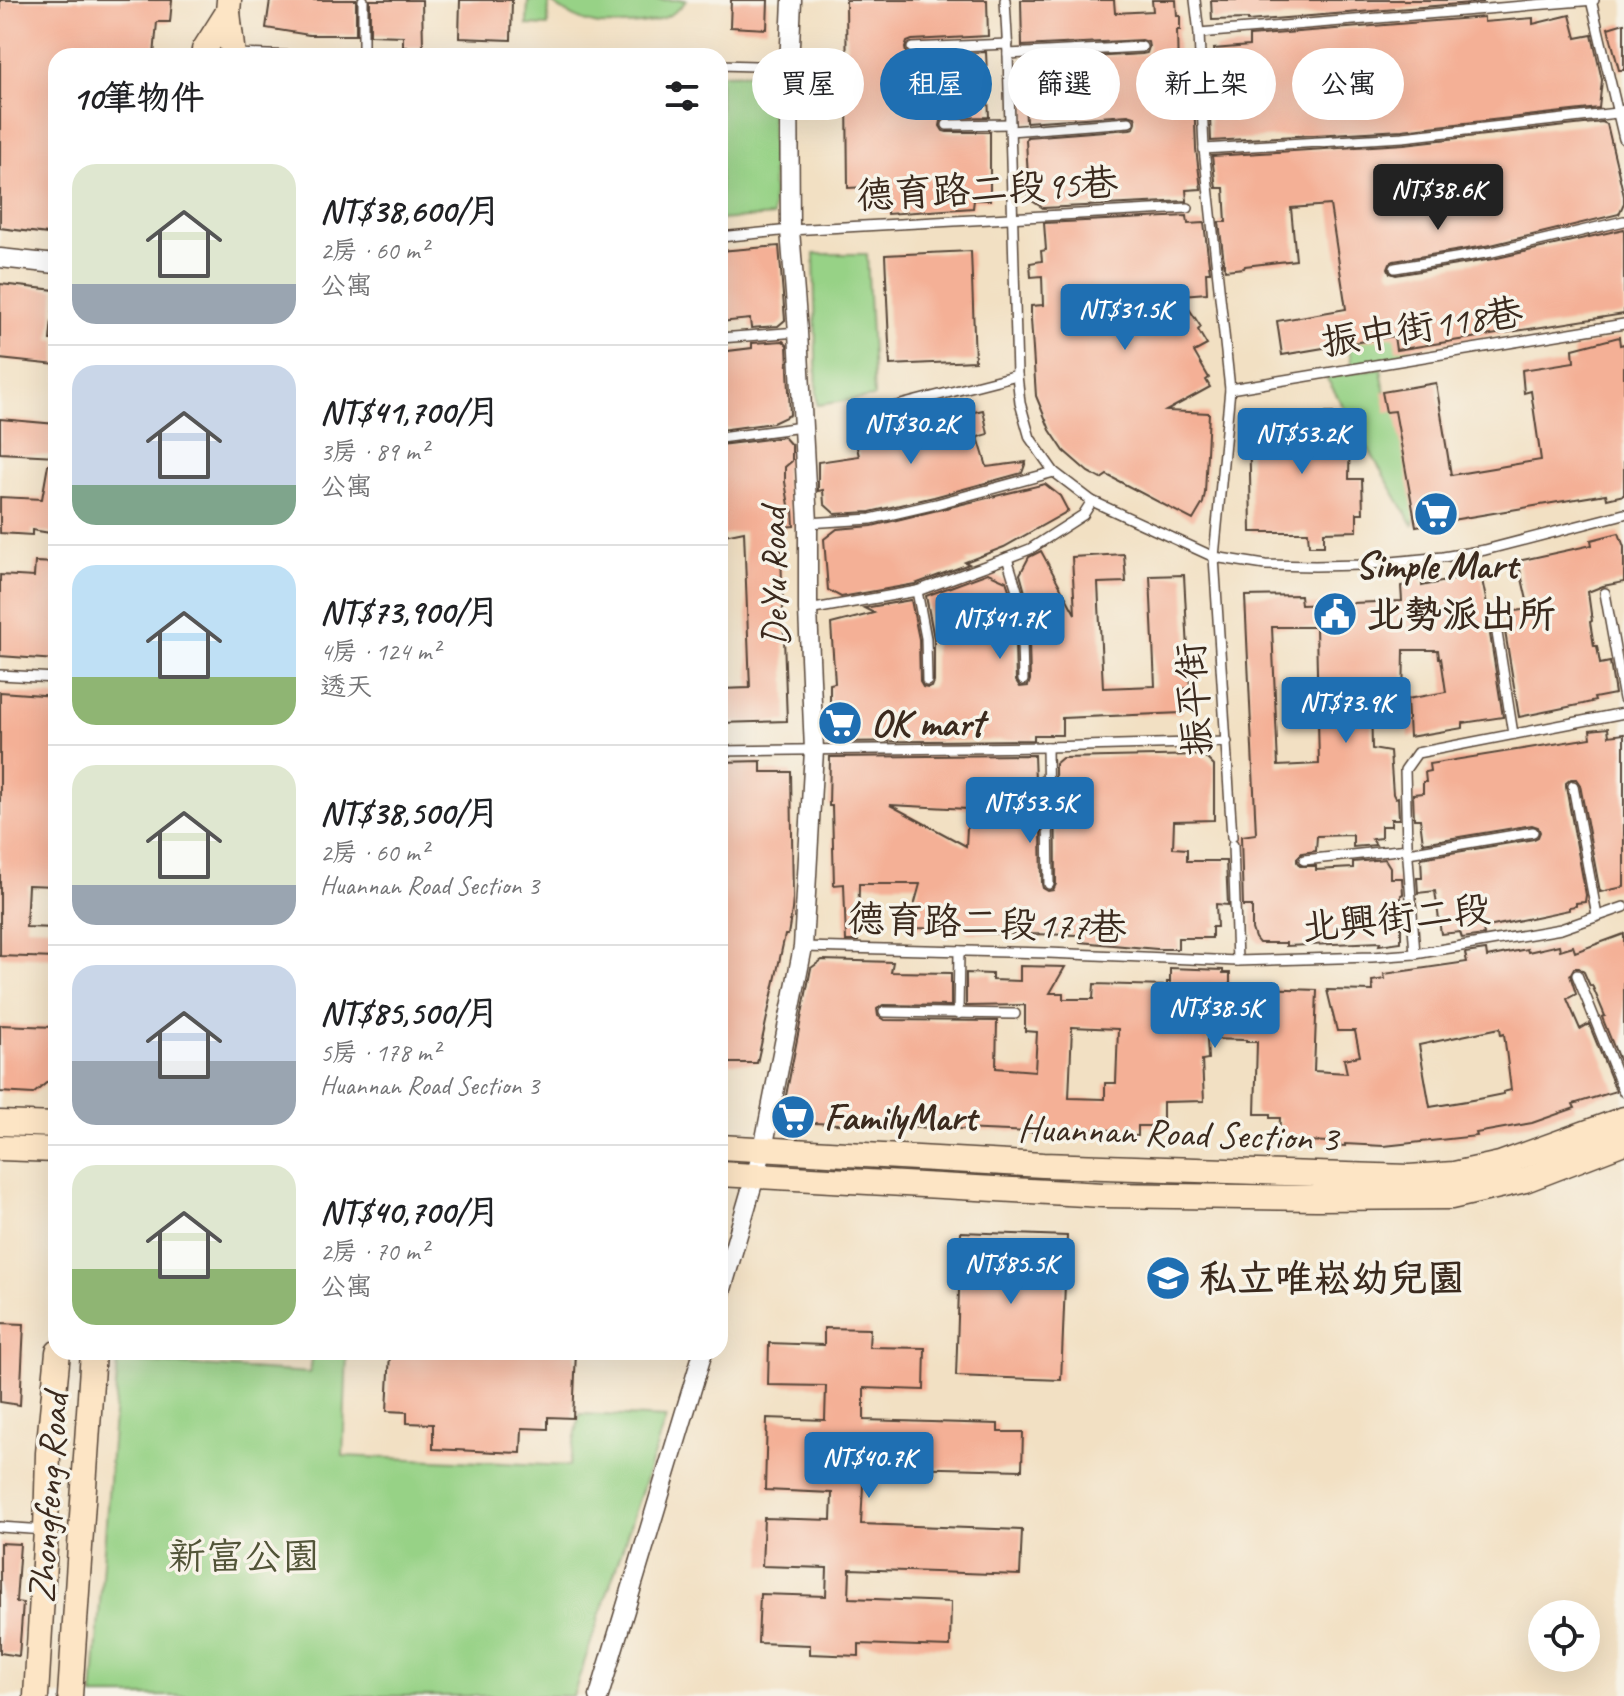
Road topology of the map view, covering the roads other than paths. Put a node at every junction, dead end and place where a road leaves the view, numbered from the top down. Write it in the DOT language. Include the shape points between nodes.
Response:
graph roads {
  1 [pos="363,0"];
  2 [pos="792,0"];
  3 [pos="1005,0"];
  4 [pos="1195,0"];
  5 [pos="1592,0"];
  6 [pos="229,3"];
  7 [pos="1199,33"];
  8 [pos="1142,47"];
  9 [pos="205,48"];
  10 [pos="232,48"];
  11 [pos="363,48"];
  12 [pos="790,48"];
  13 [pos="1075,48"];
  14 [pos="992,49"];
  15 [pos="1008,49"];
  16 [pos="728,65"];
  17 [pos="752,66"];
  18 [pos="1621,111"];
  19 [pos="789,120"];
  20 [pos="1010,120"];
  21 [pos="1129,122"];
  22 [pos="947,125"];
  23 [pos="1010,127"];
  24 [pos="1624,139"];
  25 [pos="1204,149"];
  26 [pos="1188,208"];
  27 [pos="1013,218"];
  28 [pos="1624,221"];
  29 [pos="790,230"];
  30 [pos="728,236"];
  31 [pos="0,258"];
  32 [pos="48,263"];
  33 [pos="1395,268"];
  34 [pos="1624,324"];
  35 [pos="798,332"];
  36 [pos="728,337"];
  37 [pos="1017,375"];
  38 [pos="1230,389"];
  39 [pos="885,409"];
  40 [pos="802,427"];
  41 [pos="728,437"];
  42 [pos="1054,472"];
  43 [pos="1092,501"];
  44 [pos="1624,514"];
  45 [pos="808,523"];
  46 [pos="1214,557"];
  47 [pos="1007,558"];
  48 [pos="917,591"];
  49 [pos="1605,593"];
  50 [pos="808,610"];
  51 [pos="1494,614"];
  52 [pos="0,675"];
  53 [pos="48,678"];
  54 [pos="1023,680"];
  55 [pos="927,681"];
  56 [pos="1624,699"];
  57 [pos="1624,713"];
  58 [pos="1513,734"];
  59 [pos="1227,742"];
  60 [pos="1047,747"];
  61 [pos="814,750"];
  62 [pos="728,751"];
  63 [pos="1573,786"];
  64 [pos="1533,832"];
  65 [pos="1408,848"];
  66 [pos="1304,860"];
  67 [pos="1049,884"];
  68 [pos="1624,907"];
  69 [pos="1597,916"];
  70 [pos="803,947"];
  71 [pos="959,951"];
  72 [pos="1415,954"];
  73 [pos="1169,959"];
  74 [pos="1237,961"];
  75 [pos="1577,975"];
  76 [pos="884,1012"];
  77 [pos="958,1014"];
  78 [pos="1015,1014"];
  79 [pos="1624,1092"];
  80 [pos="1624,1119"];
  81 [pos="0,1123"];
  82 [pos="48,1125"];
  83 [pos="1624,1142"];
  84 [pos="728,1147"];
  85 [pos="0,1148"];
  86 [pos="763,1149"];
  87 [pos="48,1150"];
  88 [pos="728,1174"];
  89 [pos="756,1176"];
  90 [pos="728,1269"];
  91 [pos="57,1360"];
  92 [pos="93,1360"];
  93 [pos="701,1360"];
  94 [pos="0,1527"];
  95 [pos="46,1530"];
  96 [pos="82,1532"];
  97 [pos="36,1696"];
  98 [pos="70,1696"];
  99 [pos="599,1696"];
  1 -- 11 [label="lane"];
  2 -- 12 [label="street, DeYu Road"];
  3 -- 15 [label="lane"];
  4 -- 7 [label="lane, 振平街"];
  5 -- 7 [label="lane"];
  5 -- 18 [label="lane"];
  6 -- 9 [label="main road"];
  6 -- 10 [label="main road"];
  7 -- 25 [label="lane, 振平街"];
  8 -- 13 [label="lane"];
  14 -- 15 [label="lane"];
  16 -- 17 [label="lane"];
  18 -- 24 [label="lane"];
  18 -- 25 [label="lane" via="1403,137"];
  19 -- 29 [label="street, DeYu Road"];
  20 -- 23 [label="lane"];
  21 -- 23 [label="lane"];
  22 -- 23 [label="lane"];
  23 -- 27 [label="lane"];
  25 -- 38 [label="lane, 振平街"];
  26 -- 27 [label="lane, 德育路二段95巷"];
  27 -- 29 [label="lane, 德育路二段95巷"];
  27 -- 37 [label="lane"];
  28 -- 33 [label="lane"];
  29 -- 30 [label="lane, 德育路二段95巷"];
  29 -- 35 [label="street, DeYu Road"];
  31 -- 32 [label="street"];
  34 -- 38 [label="lane, 振中街118巷"];
  35 -- 36 [label="lane"];
  35 -- 40 [label="street, DeYu Road"];
  37 -- 39 [label="lane"];
  37 -- 42 [label="lane" via="1030,438"];
  38 -- 46 [label="lane, 振平街"];
  40 -- 41 [label="lane"];
  40 -- 45 [label="street, DeYu Road"];
  42 -- 43 [label="lane"];
  42 -- 45 [label="lane" via="871,519"];
  43 -- 46 [label="lane"];
  43 -- 47 [label="lane" via="1083,515"];
  44 -- 46 [label="lane" via="1443,557 1315,566"];
  45 -- 50 [label="street, DeYu Road"];
  46 -- 59 [label="lane, 振平街"];
  47 -- 48 [label="lane"];
  47 -- 54 [label="lane" via="1021,603"];
  48 -- 50 [label="lane"];
  48 -- 55 [label="lane"];
  49 -- 56 [label="lane"];
  50 -- 61 [label="street, DeYu Road"];
  51 -- 58 [label="lane"];
  52 -- 53 [label="lane"];
  57 -- 58 [label="lane"];
  58 -- 65 [label="lane" via="1417,753 1405,770"];
  59 -- 60 [label="lane"];
  59 -- 74 [label="lane, 振平街"];
  60 -- 61 [label="lane"];
  60 -- 67 [label="lane"];
  61 -- 62 [label="lane"];
  61 -- 70 [label="street, DeYu Road"];
  63 -- 69 [label="lane"];
  64 -- 65 [label="lane"];
  65 -- 66 [label="lane"];
  65 -- 72 [label="lane"];
  68 -- 69 [label="lane, 北興街二段"];
  69 -- 72 [label="lane, 北興街二段" via="1561,929"];
  70 -- 71 [label="lane, 德育路二段177巷"];
  70 -- 86 [label="street, DeYu Road"];
  71 -- 73 [label="lane, 德育路二段177巷"];
  71 -- 77 [label="lane"];
  72 -- 74 [label="lane, 北興街二段"];
  73 -- 74 [label="lane, 北興街二段"];
  75 -- 79 [label="lane"];
  76 -- 77 [label="lane"];
  77 -- 78 [label="lane"];
  80 -- 86 [label="main road, Huannan Road Section 3" via="1500,1164 1409,1177"];
  81 -- 82 [label="main road"];
  83 -- 89 [label="main road, Huannan Road Section 3" via="1525,1180 1451,1197 1103,1195"];
  84 -- 86 [label="main road, Huannan Road Section 3"];
  85 -- 87 [label="main road"];
  86 -- 89 [label="street, DeYu Road"];
  88 -- 89 [label="main road, Huannan Road Section 3"];
  89 -- 90 [label="street, DeYu Road"];
  91 -- 95 [label="main road, Zhongfeng Road"];
  92 -- 96 [label="main road, Zhongfeng Road"];
  93 -- 99 [label="street"];
  94 -- 95 [label="lane"];
  95 -- 96 [label="main road"];
  95 -- 97 [label="main road, Zhongfeng Road"];
  96 -- 98 [label="main road, Zhongfeng Road"];
}
